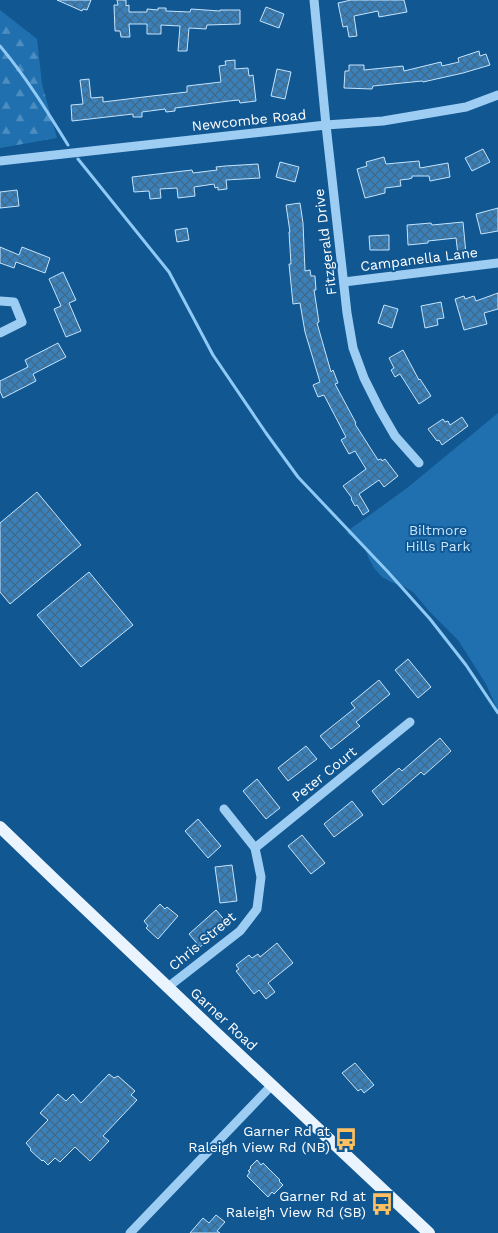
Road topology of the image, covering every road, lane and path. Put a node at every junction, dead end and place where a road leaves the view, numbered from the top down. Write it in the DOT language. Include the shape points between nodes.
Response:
graph roads {
  1 [pos="314,0"];
  2 [pos="498,96"];
  3 [pos="326,125"];
  4 [pos="0,162"];
  5 [pos="498,263"];
  6 [pos="344,282"];
  7 [pos="0,301"];
  8 [pos="0,333"];
  9 [pos="419,463"];
  10 [pos="410,722"];
  11 [pos="224,809"];
  12 [pos="0,826"];
  13 [pos="255,848"];
  14 [pos="168,987"];
  15 [pos="272,1086"];
  16 [pos="130,1233"];
  17 [pos="429,1233"];
  1 -- 3 [label="street, Fitzgerald Drive"];
  2 -- 3 [label="street, Newcombe Road" via="446,111"];
  3 -- 4 [label="street, Newcombe Road"];
  3 -- 6 [label="street, Fitzgerald Drive"];
  5 -- 6 [label="street, Campanella Lane"];
  6 -- 9 [label="street, Fitzgerald Drive" via="353,348 364,378 395,436"];
  7 -- 8 [label="street" via="14,302 22,322"];
  10 -- 13 [label="street, Peter Court"];
  11 -- 13 [label="street, Chris Street"];
  12 -- 14 [label="main road, Garner Road"];
  13 -- 14 [label="street, Chris Street" via="261,878 257,909 240,931"];
  14 -- 15 [label="main road, Garner Road"];
  15 -- 16 [label="street"];
  15 -- 17 [label="main road, Garner Road"];
}
